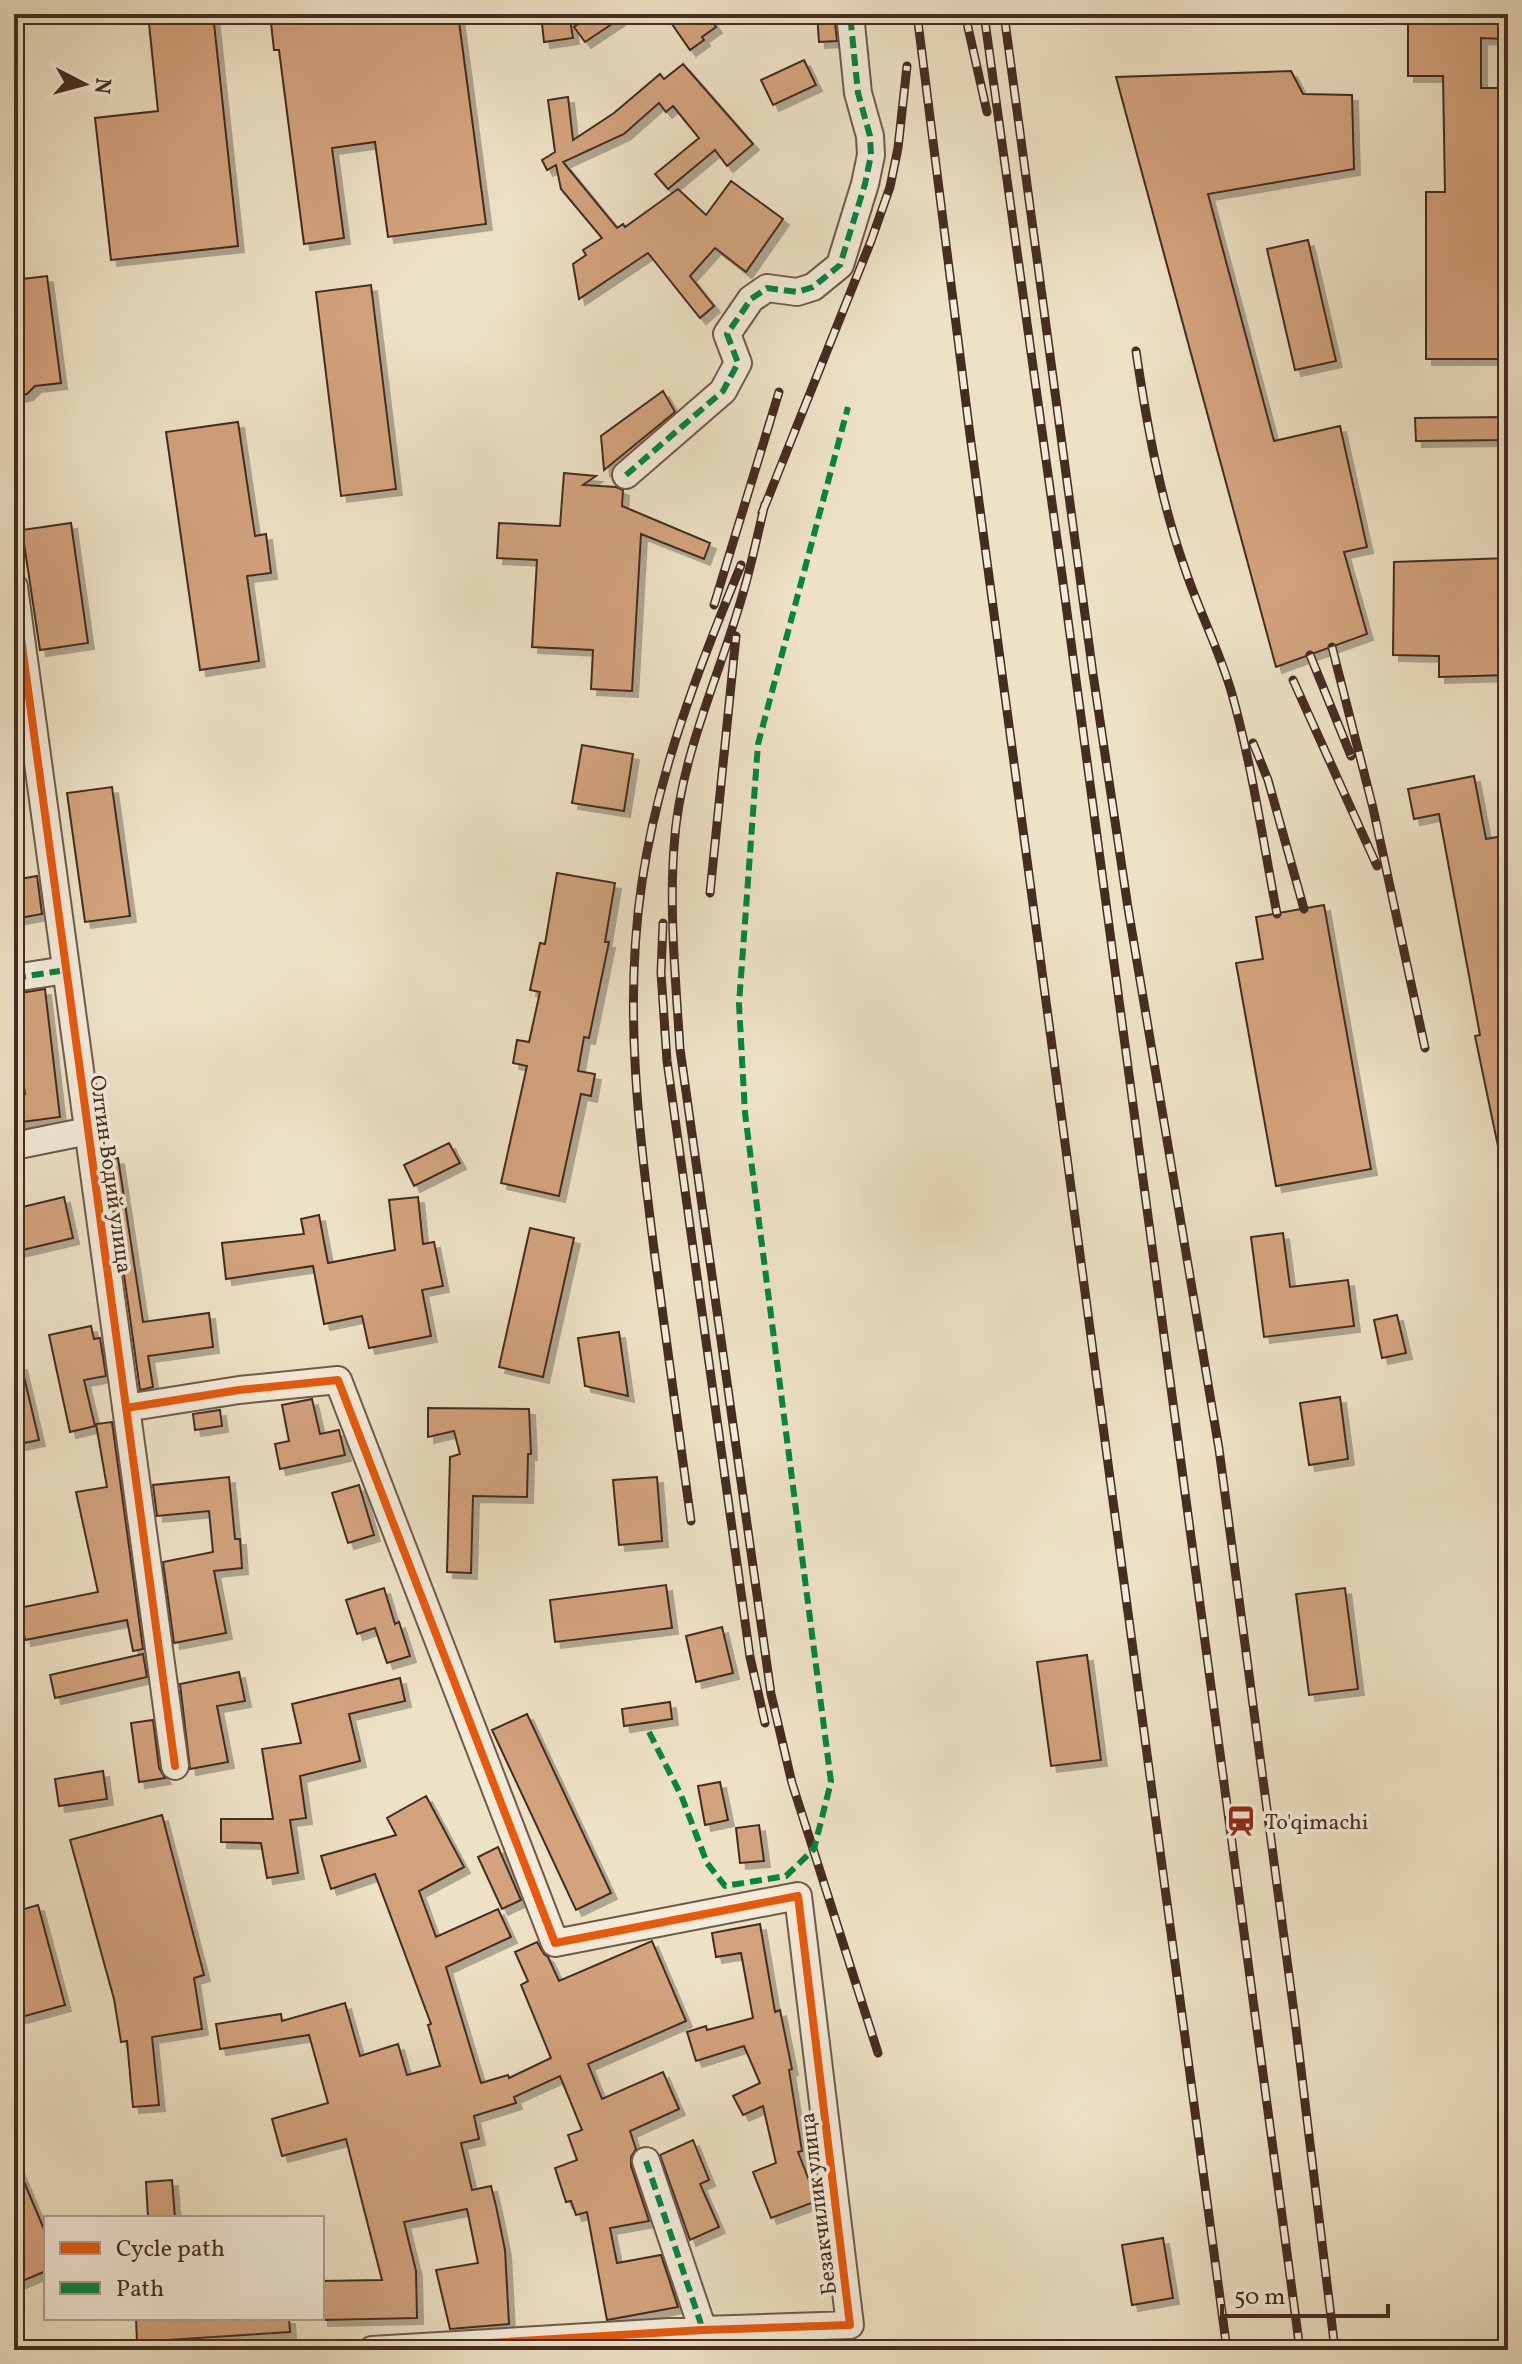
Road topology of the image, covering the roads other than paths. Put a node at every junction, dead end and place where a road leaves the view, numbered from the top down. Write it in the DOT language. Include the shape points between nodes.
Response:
graph roads {
  1 [pos="850,14"];
  2 [pos="626,475"];
  3 [pos="14,587"];
  4 [pos="20,660"];
  5 [pos="66,970"];
  6 [pos="14,978"];
  7 [pos="88,1131"];
  8 [pos="14,1146"];
  9 [pos="126,1408"];
  10 [pos="175,1766"];
  11 [pos="646,2161"];
  12 [pos="703,2330"];
  13 [pos="372,2350"];
  1 -- 2 [label="street" via="871,155 840,265 813,287 797,292 767,288 751,299 727,334 738,363 723,391"];
  3 -- 4 [label="street, Олтин Водий улица"];
  4 -- 5 [label="street, Олтин Водий улица"];
  5 -- 6 [label="street"];
  5 -- 7 [label="street, Олтин Водий улица"];
  7 -- 8 [label="street, Олтин Водий улица"];
  7 -- 9 [label="street, Олтин Водий улица"];
  9 -- 10 [label="street, Олтин Водий улица"];
  9 -- 12 [label="street, Безакчилик улица" via="338,1380 555,1943 798,1896 850,2325"];
  11 -- 12 [label="street"];
  12 -- 13 [label="street, Безакчилик улица"];
}
